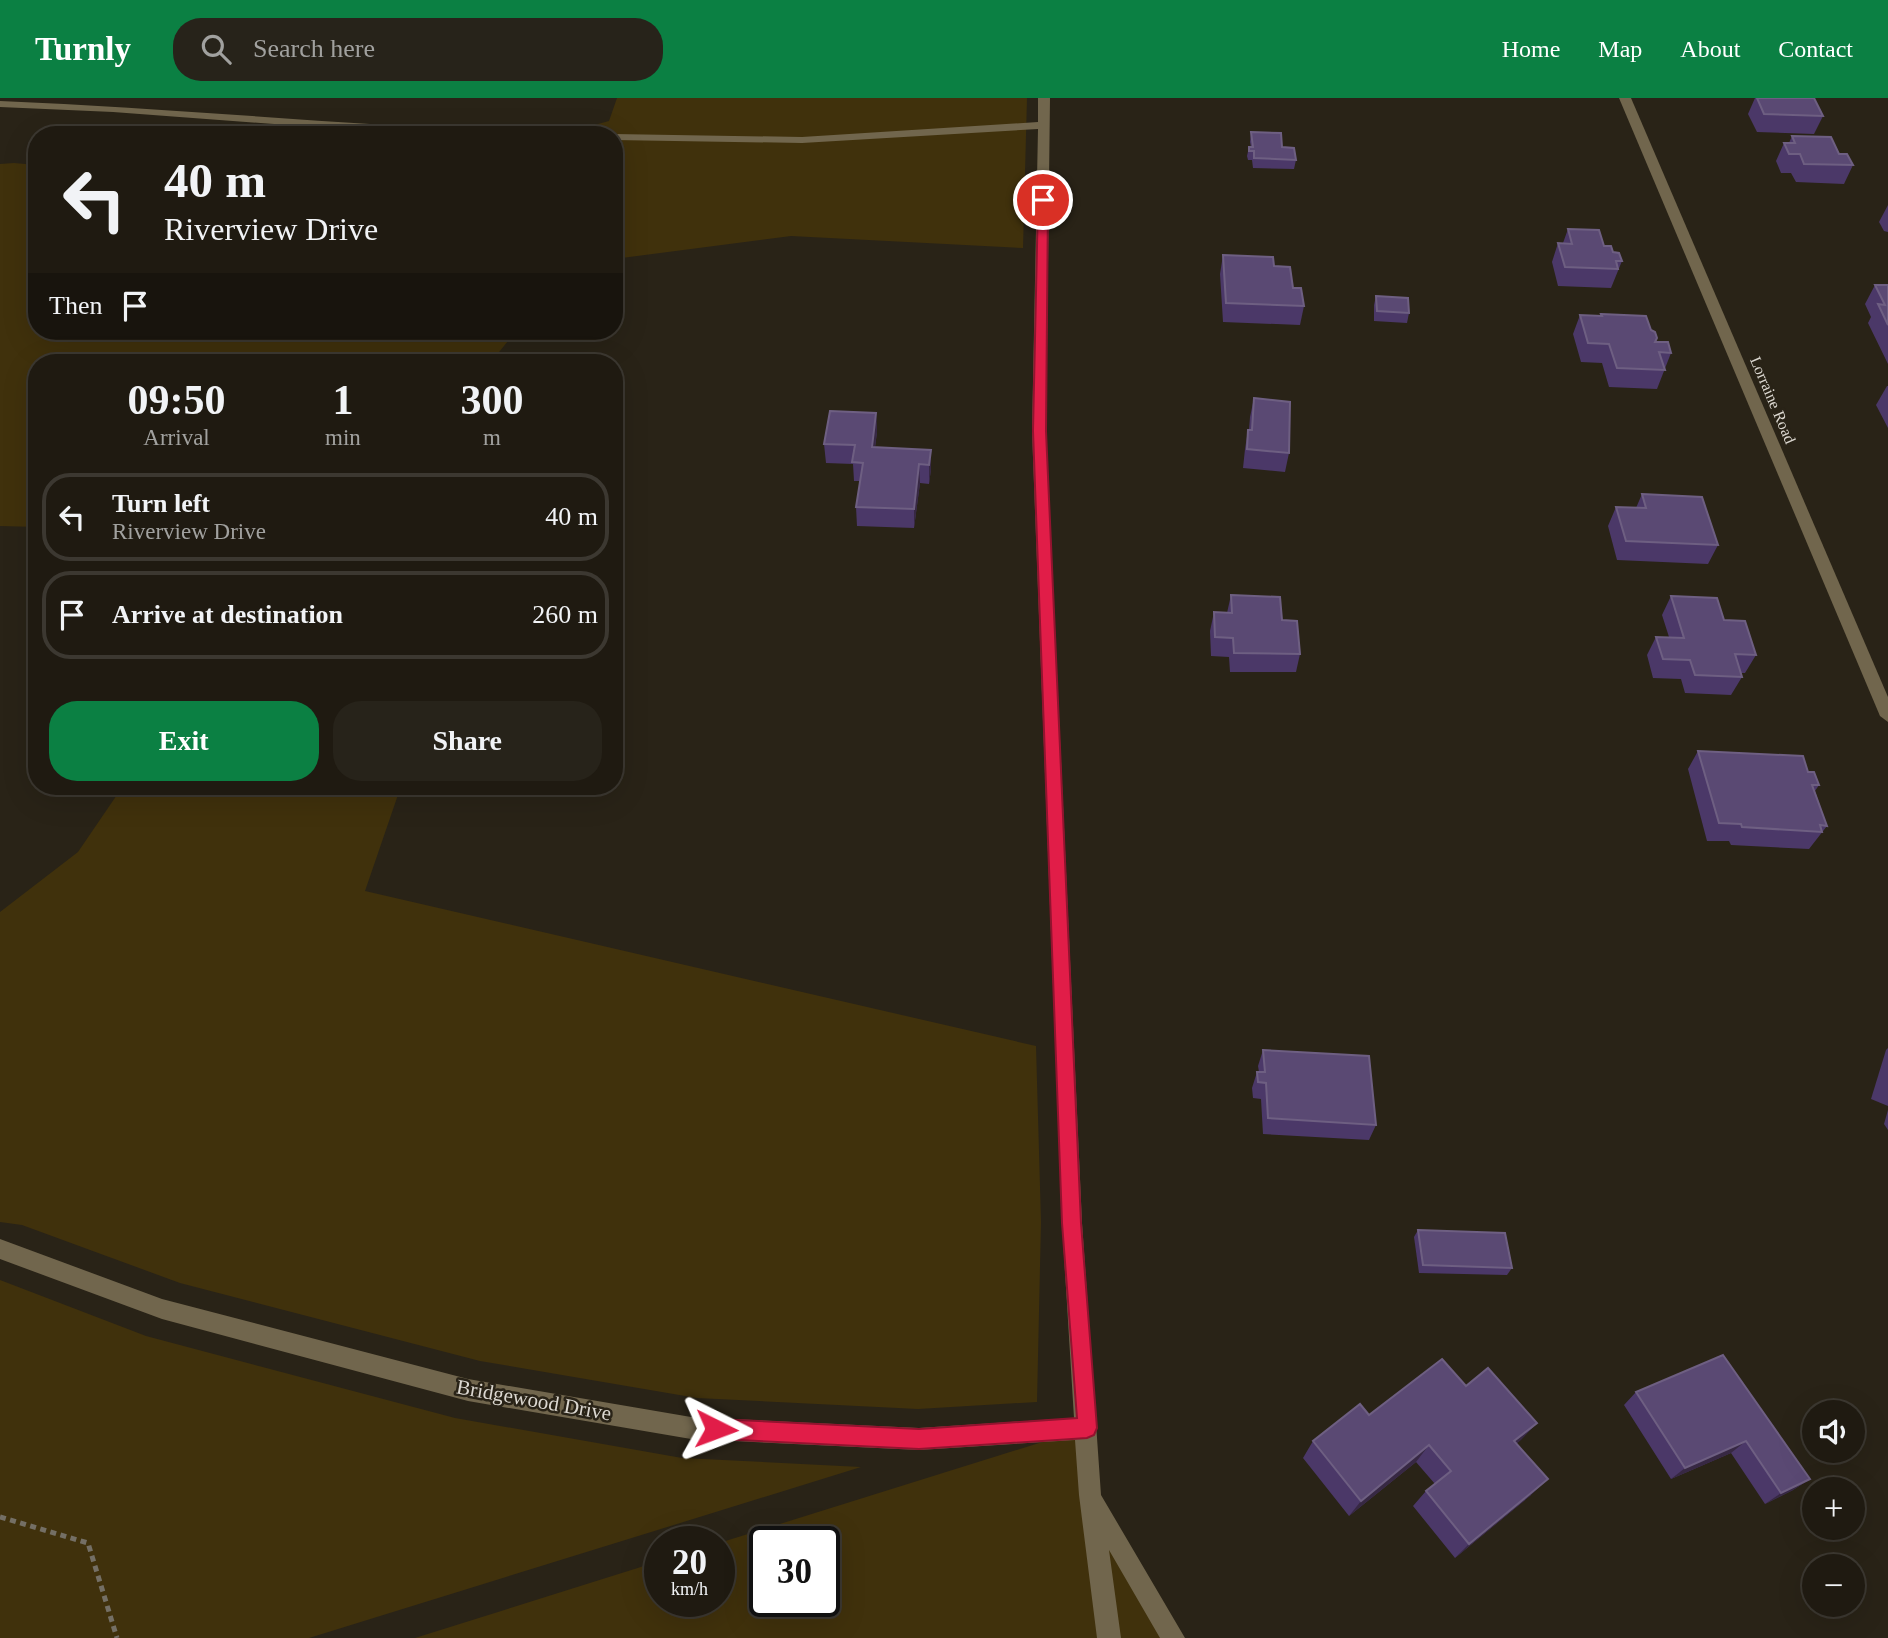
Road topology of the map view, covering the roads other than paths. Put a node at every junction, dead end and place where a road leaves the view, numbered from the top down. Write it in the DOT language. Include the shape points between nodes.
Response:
graph roads {
  1 [pos="1044,98"];
  2 [pos="1625,98"];
  3 [pos="0,104"];
  4 [pos="1044,125"];
  5 [pos="332,126"];
  6 [pos="623,137"];
  7 [pos="1888,716"];
  8 [pos="0,1250"];
  9 [pos="1087,1428"];
  10 [pos="1090,1495"];
  11 [pos="1109,1638"];
  12 [pos="1173,1638"];
  1 -- 4 [label="street"];
  2 -- 7 [label="street, Lorraine Road"];
  3 -- 5 [label="street"];
  4 -- 6 [label="street" via="802,140"];
  4 -- 9 [label="street" via="1040,431 1072,1223"];
  8 -- 9 [label="street, Bridgewood Drive" via="162,1309 468,1390 678,1426 919,1439"];
  9 -- 10 [label="street"];
  10 -- 11 [label="street"];
  10 -- 12 [label="street"];
}
